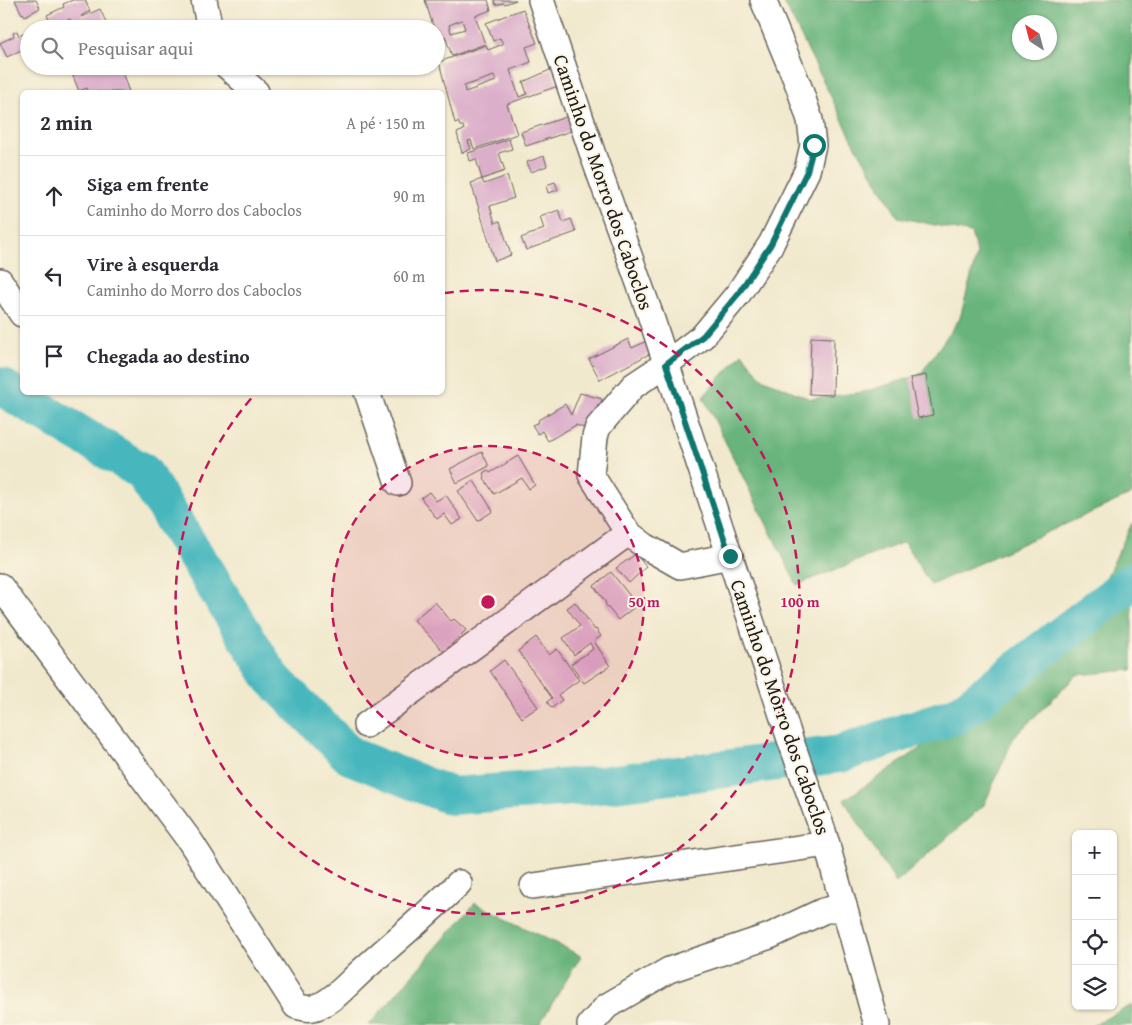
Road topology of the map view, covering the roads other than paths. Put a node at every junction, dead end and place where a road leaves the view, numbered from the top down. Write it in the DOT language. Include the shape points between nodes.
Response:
graph roads {
  1 [pos="204,0"];
  2 [pos="542,0"];
  3 [pos="763,0"];
  4 [pos="208,20"];
  5 [pos="237,75"];
  6 [pos="254,90"];
  7 [pos="0,281"];
  8 [pos="20,311"];
  9 [pos="666,364"];
  10 [pos="367,395"];
  11 [pos="398,483"];
  12 [pos="628,533"];
  13 [pos="730,556"];
  14 [pos="0,586"];
  15 [pos="366,725"];
  16 [pos="825,837"];
  17 [pos="459,884"];
  18 [pos="534,886"];
  19 [pos="844,906"];
  20 [pos="590,1025"];
  21 [pos="877,1025"];
  1 -- 4 [label="street"];
  2 -- 9 [label="street, Caminho do Morro dos Caboclos"];
  3 -- 9 [label="street" via="799,86 814,145 807,171 771,244 738,294 703,336"];
  5 -- 6 [label="street"];
  7 -- 8 [label="street"];
  9 -- 12 [label="street" via="633,386 598,427 595,437 591,475"];
  9 -- 13 [label="street, Caminho do Morro dos Caboclos"];
  10 -- 11 [label="street"];
  12 -- 13 [label="street" via="680,566"];
  12 -- 15 [label="street"];
  13 -- 16 [label="street, Caminho do Morro dos Caboclos"];
  14 -- 17 [label="street" via="190,841 296,1006 309,1010 322,1005"];
  16 -- 18 [label="street"];
  16 -- 19 [label="street, Caminho do Morro dos Caboclos"];
  19 -- 20 [label="street" via="823,911 770,936 669,970 607,1006"];
  19 -- 21 [label="street, Caminho do Morro dos Caboclos"];
}
